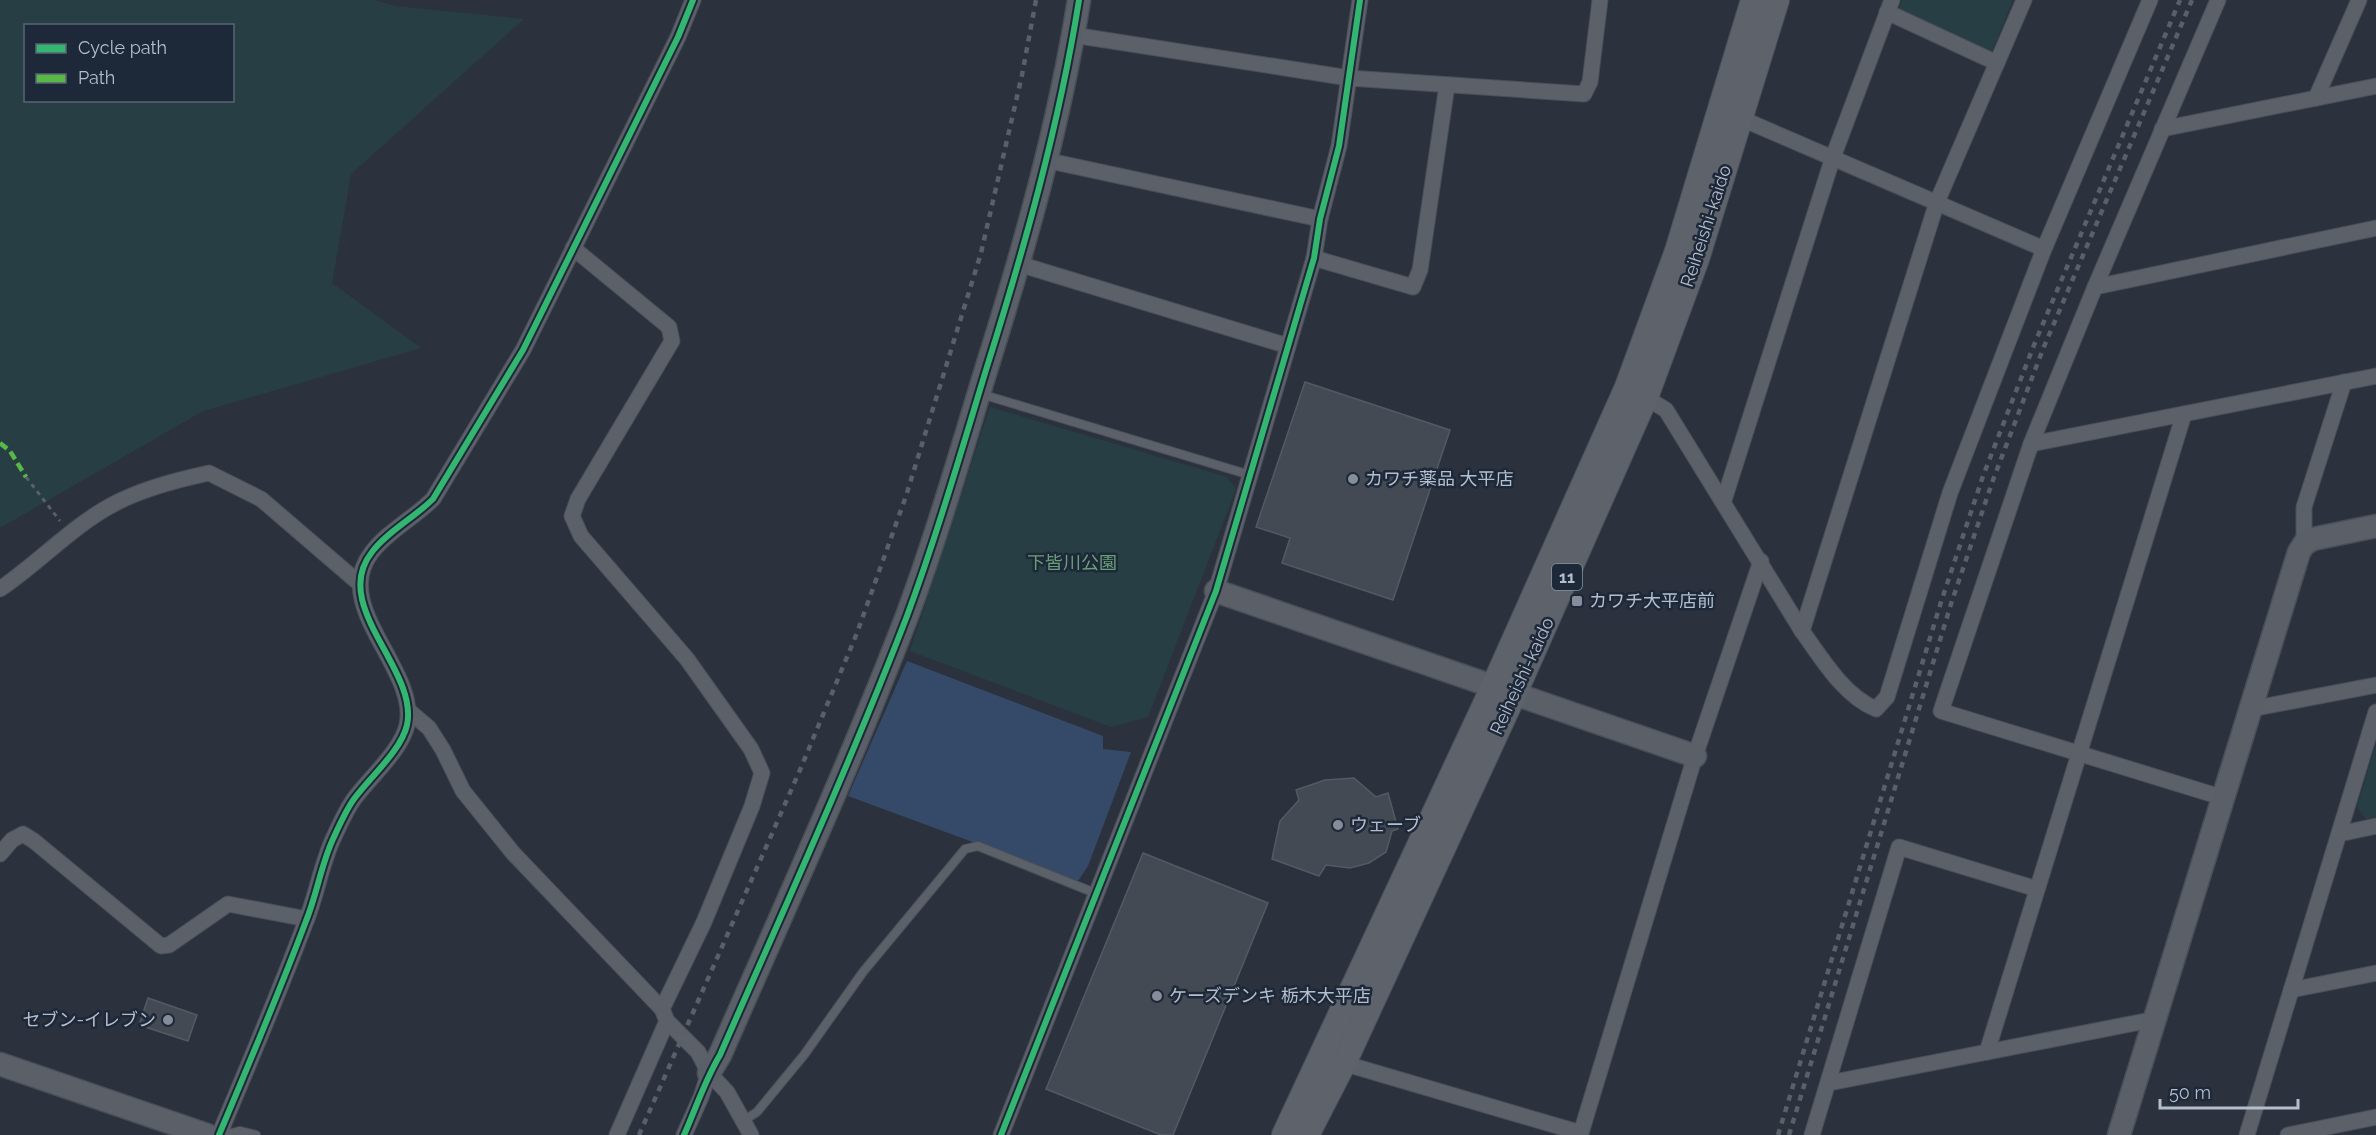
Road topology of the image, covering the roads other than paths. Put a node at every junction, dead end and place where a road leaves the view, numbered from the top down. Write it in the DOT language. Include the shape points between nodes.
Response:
graph roads {
  1 [pos="693,0"];
  2 [pos="1078,0"];
  3 [pos="1360,0"];
  4 [pos="1600,0"];
  5 [pos="1753,0"];
  6 [pos="1777,0"];
  7 [pos="2024,0"];
  8 [pos="2150,0"];
  9 [pos="2218,0"];
  10 [pos="2359,0"];
  11 [pos="1889,6"];
  12 [pos="1073,35"];
  13 [pos="1997,63"];
  14 [pos="1348,78"];
  15 [pos="1447,85"];
  16 [pos="2376,86"];
  17 [pos="2316,98"];
  18 [pos="1731,114"];
  19 [pos="2162,129"];
  20 [pos="1833,157"];
  21 [pos="1045,160"];
  22 [pos="1937,202"];
  23 [pos="1320,219"];
  24 [pos="2376,228"];
  25 [pos="573,248"];
  26 [pos="2044,249"];
  27 [pos="1314,258"];
  28 [pos="1020,264"];
  29 [pos="2095,287"];
  30 [pos="1288,346"];
  31 [pos="2376,376"];
  32 [pos="2344,382"];
  33 [pos="1637,392"];
  34 [pos="979,393"];
  35 [pos="2184,414"];
  36 [pos="2031,444"];
  37 [pos="1250,475"];
  38 [pos="1724,500"];
  39 [pos="2376,526"];
  40 [pos="2304,544"];
  41 [pos="1761,561"];
  42 [pos="360,584"];
  43 [pos="0,588"];
  44 [pos="1216,591"];
  45 [pos="1802,631"];
  46 [pos="2376,685"];
  47 [pos="1503,691"];
  48 [pos="2251,709"];
  49 [pos="409,711"];
  50 [pos="2376,712"];
  51 [pos="2080,753"];
  52 [pos="1695,756"];
  53 [pos="2224,798"];
  54 [pos="2376,826"];
  55 [pos="2339,834"];
  56 [pos="0,854"];
  57 [pos="2037,889"];
  58 [pos="1095,893"];
  59 [pos="307,919"];
  60 [pos="2376,973"];
  61 [pos="2291,990"];
  62 [pos="664,1015"];
  63 [pos="2156,1019"];
  64 [pos="1987,1052"];
  65 [pos="1333,1060"];
  66 [pos="0,1064"];
  67 [pos="709,1073"];
  68 [pos="1829,1083"];
  69 [pos="2376,1117"];
  70 [pos="742,1121"];
  71 [pos="1580,1134"];
  72 [pos="207,1135"];
  73 [pos="219,1135"];
  74 [pos="224,1135"];
  75 [pos="256,1135"];
  76 [pos="617,1135"];
  77 [pos="684,1135"];
  78 [pos="751,1135"];
  79 [pos="1001,1135"];
  80 [pos="1284,1135"];
  81 [pos="1307,1135"];
  82 [pos="1812,1135"];
  83 [pos="2119,1135"];
  84 [pos="2247,1135"];
  85 [pos="2288,1135"];
  1 -- 25 [label="street"];
  2 -- 12 [label="street"];
  3 -- 14 [label="street"];
  4 -- 15 [label="street" via="1590,82 1584,94"];
  5 -- 18 [label="main road, Reiheishi-kaido / 11"];
  6 -- 18 [label="main road, Reiheishi-kaido / 11"];
  7 -- 13 [label="street"];
  8 -- 26 [label="street"];
  9 -- 19 [label="street"];
  10 -- 17 [label="street"];
  11 -- 13 [label="street"];
  11 -- 20 [label="street"];
  12 -- 14 [label="street"];
  12 -- 21 [label="street"];
  13 -- 22 [label="street"];
  14 -- 15 [label="street"];
  14 -- 23 [label="street" via="1339,146"];
  15 -- 27 [label="street" via="1420,270 1413,287"];
  16 -- 17 [label="street"];
  17 -- 19 [label="street"];
  18 -- 20 [label="street"];
  18 -- 33 [label="main road, Reiheishi-kaido / 11" via="1677,250"];
  19 -- 29 [label="street"];
  20 -- 22 [label="street"];
  20 -- 38 [label="street"];
  21 -- 23 [label="street"];
  21 -- 28 [label="street"];
  22 -- 26 [label="street"];
  22 -- 45 [label="street"];
  23 -- 27 [label="street"];
  24 -- 29 [label="street"];
  25 -- 42 [label="street" via="522,350 433,499 372,552"];
  25 -- 62 [label="street" via="669,327 672,341 578,499 572,516 582,536 687,659 751,749 762,773 752,806"];
  26 -- 45 [label="street" via="1950,493 1887,697 1876,709 1861,703"];
  27 -- 30 [label="street"];
  28 -- 30 [label="street"];
  28 -- 34 [label="street"];
  29 -- 36 [label="street"];
  30 -- 37 [label="street"];
  31 -- 32 [label="street"];
  32 -- 35 [label="street"];
  32 -- 40 [label="street" via="2304,507"];
  33 -- 38 [label="street" via="1666,410"];
  33 -- 47 [label="main road, Reiheishi-kaido / 11" via="1570,519"];
  34 -- 37 [label="lane"];
  34 -- 67 [label="street" via="907,615 836,789"];
  35 -- 36 [label="street"];
  35 -- 51 [label="street"];
  36 -- 51 [label="street" via="1941,711"];
  37 -- 44 [label="street"];
  38 -- 41 [label="street"];
  39 -- 40 [label="street"];
  40 -- 48 [label="street"];
  41 -- 45 [label="street"];
  41 -- 52 [label="street"];
  42 -- 43 [label="street" via="261,499 209,472 110,506"];
  42 -- 49 [label="street" via="364,608"];
  44 -- 47 [label="street"];
  44 -- 58 [label="street"];
  46 -- 48 [label="street"];
  47 -- 52 [label="street"];
  47 -- 65 [label="main road, Reiheishi-kaido / 11"];
  48 -- 53 [label="street"];
  49 -- 59 [label="street" via="405,734 353,800 332,841"];
  49 -- 62 [label="street" via="429,728 464,791 513,853"];
  50 -- 55 [label="street"];
  51 -- 53 [label="street"];
  51 -- 57 [label="street"];
  52 -- 71 [label="street"];
  53 -- 63 [label="street"];
  54 -- 55 [label="street"];
  55 -- 61 [label="street"];
  56 -- 59 [label="street" via="12,840 22,834 28,837 161,946 169,945 228,904"];
  57 -- 64 [label="street"];
  57 -- 68 [label="street" via="1899,847"];
  58 -- 70 [label="lane" via="978,846 965,849 863,972 804,1055 757,1112"];
  58 -- 79 [label="street"];
  59 -- 73 [label="street"];
  60 -- 61 [label="street"];
  61 -- 84 [label="street"];
  62 -- 67 [label="street" via="698,1052"];
  62 -- 76 [label="street"];
  63 -- 64 [label="street"];
  63 -- 83 [label="street"];
  64 -- 68 [label="street"];
  65 -- 71 [label="street"];
  65 -- 80 [label="main road, Reiheishi-kaido / 11"];
  65 -- 81 [label="main road, Reiheishi-kaido / 11"];
  66 -- 72 [label="street"];
  67 -- 70 [label="street" via="727,1092"];
  67 -- 77 [label="street"];
  68 -- 82 [label="street"];
  69 -- 85 [label="street"];
  70 -- 78 [label="street"];
  74 -- 75 [label="lane" via="240,1131"];
}
